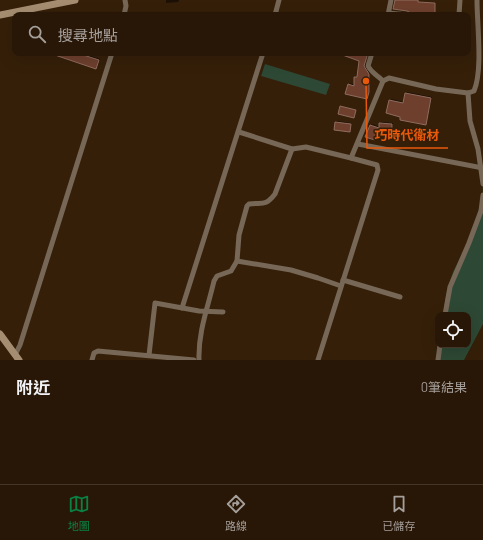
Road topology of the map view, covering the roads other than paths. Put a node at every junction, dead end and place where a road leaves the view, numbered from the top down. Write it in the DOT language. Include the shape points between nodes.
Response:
graph roads {
  1 [pos="76,0"];
  2 [pos="125,0"];
  3 [pos="279,0"];
  4 [pos="390,0"];
  5 [pos="460,0"];
  6 [pos="477,0"];
  7 [pos="15,12"];
  8 [pos="125,12"];
  9 [pos="276,12"];
  10 [pos="388,12"];
  11 [pos="459,12"];
  12 [pos="12,13"];
  13 [pos="0,15"];
  14 [pos="111,56"];
  15 [pos="262,56"];
  16 [pos="371,56"];
  17 [pos="383,81"];
  18 [pos="468,93"];
  19 [pos="239,132"];
  20 [pos="358,144"];
  21 [pos="292,149"];
  22 [pos="351,158"];
  23 [pos="482,168"];
  24 [pos="483,184"];
  25 [pos="483,195"];
  26 [pos="237,261"];
  27 [pos="343,280"];
  28 [pos="341,286"];
  29 [pos="400,297"];
  30 [pos="182,308"];
  31 [pos="206,310"];
  32 [pos="223,312"];
  33 [pos="446,312"];
  34 [pos="0,334"];
  35 [pos="440,348"];
  36 [pos="149,355"];
  37 [pos="17,357"];
  38 [pos="92,360"];
  39 [pos="194,360"];
  40 [pos="199,360"];
  41 [pos="318,360"];
  42 [pos="438,360"];
  1 -- 7 [label="street"];
  2 -- 8 [label="street"];
  3 -- 9 [label="street"];
  4 -- 10 [label="street"];
  5 -- 11 [label="street"];
  6 -- 18 [label="street" via="479,78 474,91"];
  12 -- 13 [label="street"];
  14 -- 37 [label="street"];
  15 -- 19 [label="street"];
  16 -- 17 [label="street" via="368,66 372,73"];
  17 -- 18 [label="street" via="389,78 436,89"];
  17 -- 20 [label="street"];
  18 -- 23 [label="street" via="470,121"];
  19 -- 21 [label="street"];
  19 -- 30 [label="street"];
  20 -- 22 [label="street"];
  20 -- 23 [label="street"];
  21 -- 22 [label="street" via="306,147"];
  21 -- 26 [label="street" via="270,201 266,204 247,206 239,236"];
  22 -- 27 [label="street" via="377,165 378,170"];
  23 -- 24 [label="street"];
  25 -- 33 [label="street" via="481,211 450,287"];
  26 -- 28 [label="street" via="291,270"];
  26 -- 31 [label="street" via="231,271 217,276"];
  27 -- 28 [label="street"];
  27 -- 29 [label="street"];
  28 -- 41 [label="street"];
  30 -- 31 [label="street"];
  30 -- 36 [label="street" via="155,303"];
  31 -- 32 [label="street"];
  31 -- 40 [label="street" via="202,322"];
  34 -- 37 [label="street"];
  35 -- 42 [label="street"];
  36 -- 38 [label="street" via="98,351 94,353"];
  36 -- 39 [label="street"];
}
